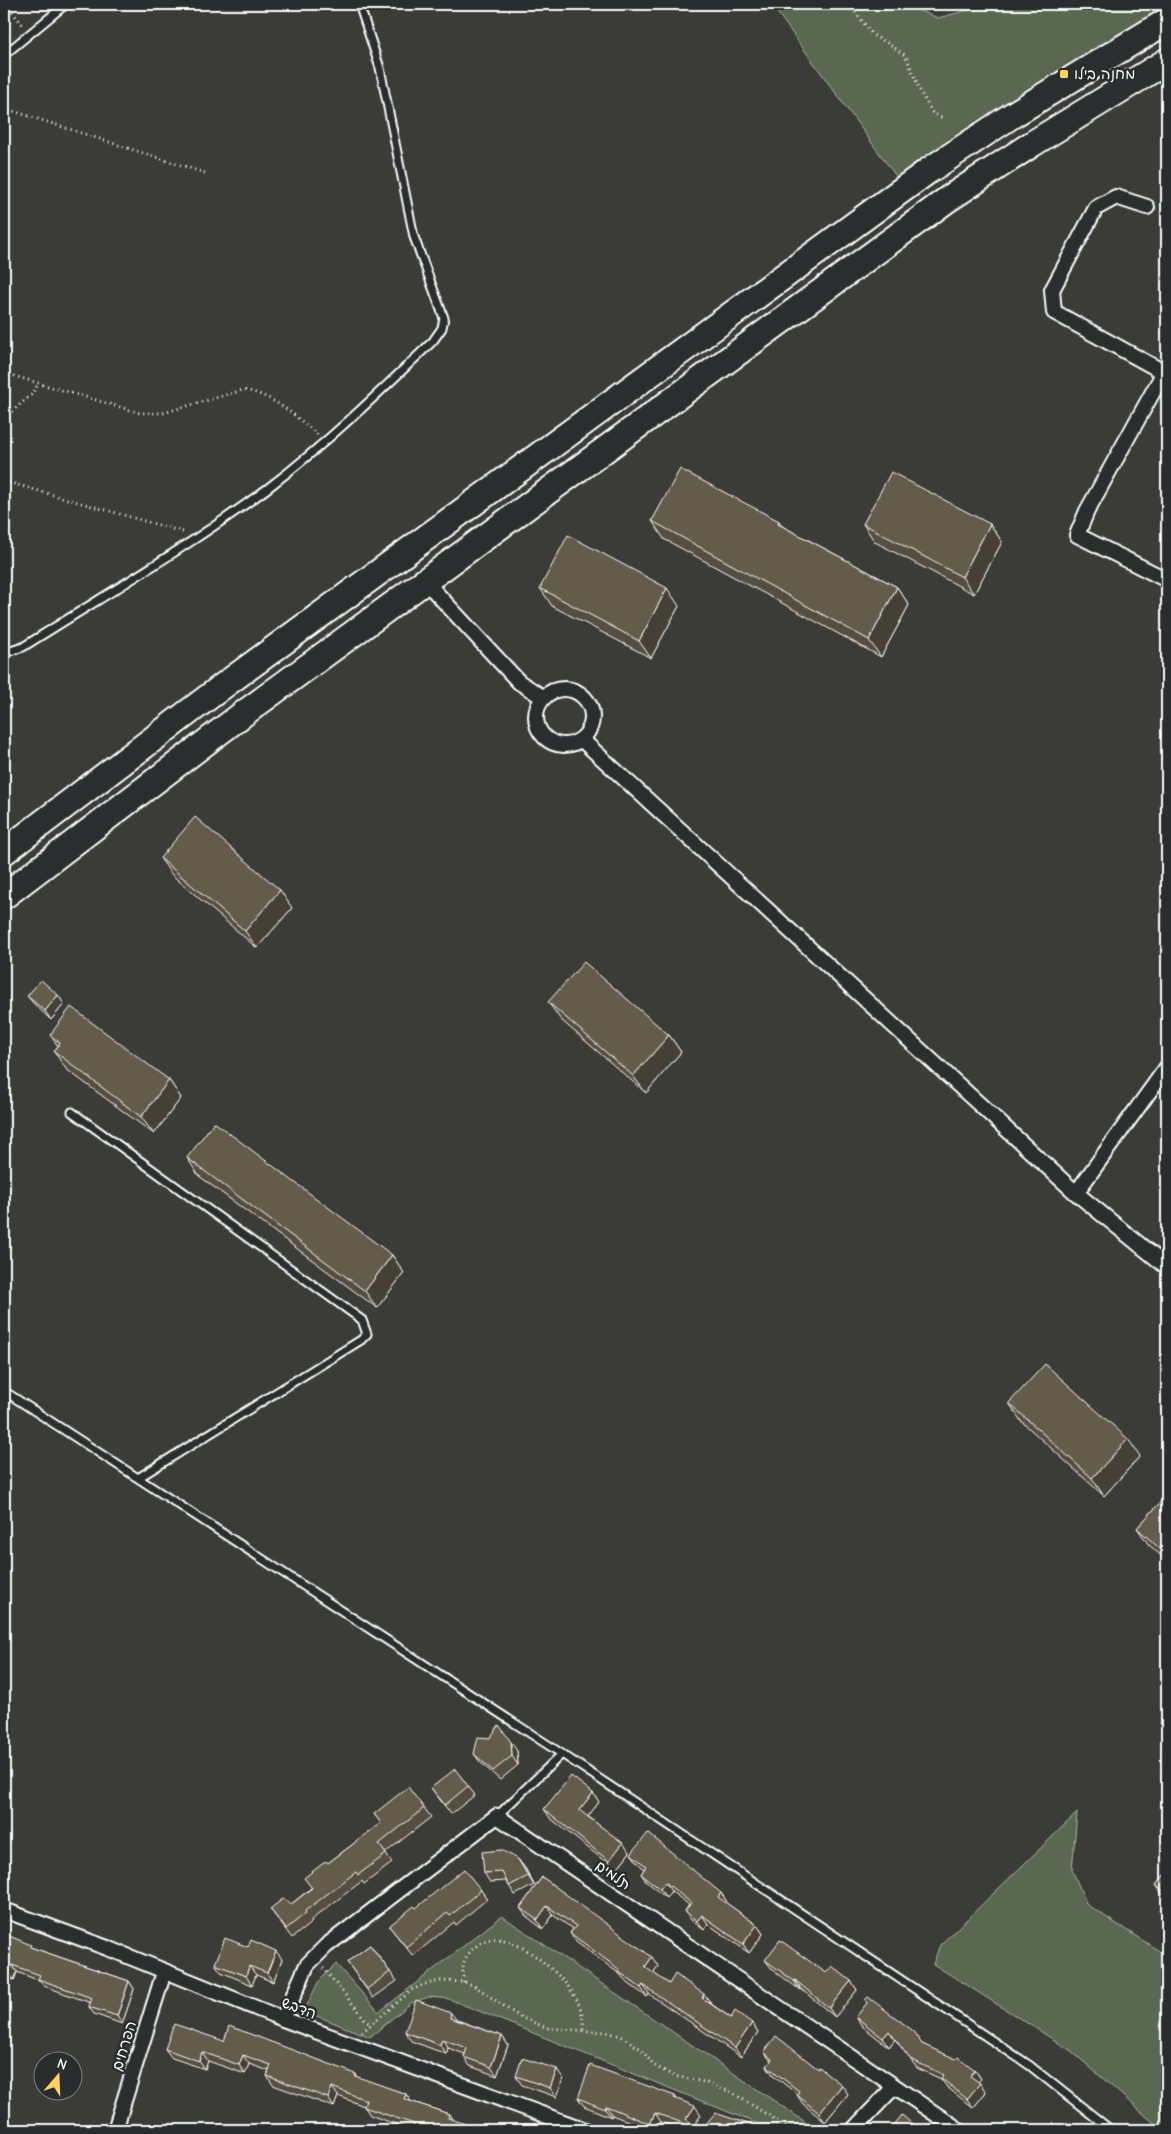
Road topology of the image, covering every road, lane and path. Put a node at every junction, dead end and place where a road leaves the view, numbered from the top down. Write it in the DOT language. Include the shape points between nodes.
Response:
graph roads {
  1 [pos="6,4"];
  2 [pos="66,4"];
  3 [pos="359,4"];
  4 [pos="849,4"];
  5 [pos="1167,22"];
  6 [pos="30,33"];
  7 [pos="4,55"];
  8 [pos="1167,61"];
  9 [pos="1167,71"];
  10 [pos="1128,86"];
  11 [pos="4,108"];
  12 [pos="944,119"];
  13 [pos="208,174"];
  14 [pos="1147,207"];
  15 [pos="4,373"];
  16 [pos="1166,373"];
  17 [pos="39,383"];
  18 [pos="4,418"];
  19 [pos="326,441"];
  20 [pos="4,481"];
  21 [pos="197,536"];
  22 [pos="1167,580"];
  23 [pos="425,581"];
  24 [pos="4,653"];
  25 [pos="544,698"];
  26 [pos="581,739"];
  27 [pos="4,852"];
  28 [pos="4,896"];
  29 [pos="1167,1067"];
  30 [pos="72,1112"];
  31 [pos="1076,1193"];
  32 [pos="1167,1268"];
  33 [pos="4,1391"];
  34 [pos="138,1478"];
  35 [pos="562,1754"];
  36 [pos="497,1816"];
  37 [pos="4,1910"];
  38 [pos="314,1958"];
  39 [pos="164,1972"];
  40 [pos="464,1982"];
  41 [pos="283,2019"];
  42 [pos="370,2025"];
  43 [pos="584,2032"];
  44 [pos="348,2043"];
  45 [pos="894,2086"];
  46 [pos="115,2130"];
  47 [pos="584,2130"];
  48 [pos="792,2130"];
  49 [pos="852,2130"];
  50 [pos="960,2130"];
  51 [pos="1111,2130"];
  1 -- 6 [label="path"];
  2 -- 6 [label="lane"];
  3 -- 19 [label="lane" via="380,68 414,237 444,318 433,342"];
  4 -- 12 [label="path" via="873,35 906,56 924,100 932,112"];
  5 -- 27 [label="highway" via="1014,114 928,171 222,686"];
  6 -- 7 [label="lane"];
  8 -- 10 [label="highway"];
  9 -- 10 [label="highway"];
  10 -- 23 [label="highway" via="963,188"];
  11 -- 13 [label="path"];
  14 -- 16 [label="street" via="1116,197 1096,208 1052,290 1054,312"];
  15 -- 17 [label="path"];
  16 -- 22 [label="street" via="1087,511 1077,535"];
  17 -- 18 [label="path" via="31,396"];
  17 -- 19 [label="path" via="140,413 163,413 243,390 255,392 284,407"];
  19 -- 21 [label="lane" via="268,488"];
  20 -- 21 [label="path"];
  21 -- 24 [label="lane" via="22,647"];
  23 -- 25 [label="street" via="519,682"];
  23 -- 28 [label="highway"];
  25 -- 26 [label="street" via="536,714 540,732 546,739 564,745"];
  25 -- 26 [label="street" via="560,690 577,693 584,699 592,715 587,732"];
  26 -- 31 [label="street"];
  29 -- 31 [label="street"];
  30 -- 34 [label="lane" via="362,1320 366,1334 362,1340"];
  31 -- 32 [label="street"];
  33 -- 34 [label="lane"];
  34 -- 35 [label="lane"];
  35 -- 36 [label="lane"];
  35 -- 51 [label="lane" via="1029,2065"];
  36 -- 38 [label="street"];
  36 -- 45 [label="street, תלמים"];
  37 -- 39 [label="street, הדבש"];
  38 -- 41 [label="street" via="307,1965"];
  38 -- 42 [label="path"];
  39 -- 41 [label="street, הדבש"];
  39 -- 46 [label="street, הפרחים"];
  40 -- 42 [label="path" via="425,1984 412,1990"];
  40 -- 43 [label="path" via="520,2016 547,2028"];
  40 -- 43 [label="path" via="462,1966 470,1951 482,1941 499,1939 518,1946 560,1976 574,1994 582,2010"];
  41 -- 44 [label="street, הדבש"];
  42 -- 44 [label="path"];
  43 -- 48 [label="path" via="621,2036 642,2050 653,2065 674,2076 731,2092"];
  44 -- 47 [label="street, הדבש"];
  45 -- 49 [label="street"];
  45 -- 50 [label="street, תלמים"];
}
